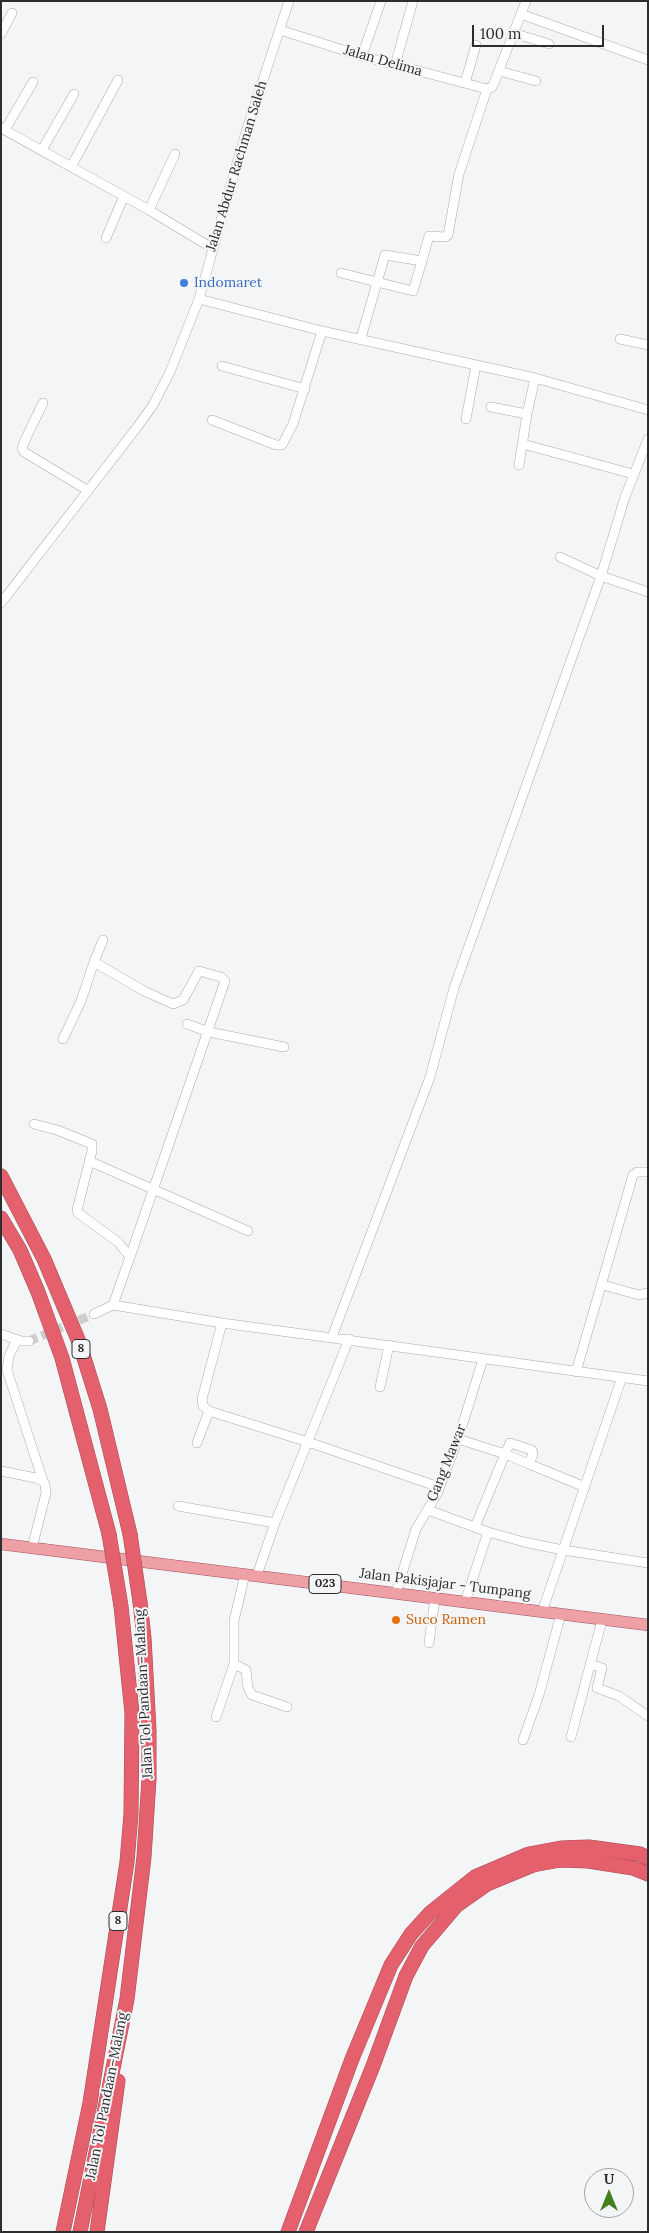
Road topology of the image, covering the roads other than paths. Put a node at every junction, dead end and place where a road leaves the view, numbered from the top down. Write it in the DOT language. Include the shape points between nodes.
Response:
graph roads {
  1 [pos="289,1"];
  2 [pos="381,1"];
  3 [pos="414,1"];
  4 [pos="526,1"];
  5 [pos="12,13"];
  6 [pos="521,14"];
  7 [pos="280,30"];
  8 [pos="1,34"];
  9 [pos="514,34"];
  10 [pos="549,44"];
  11 [pos="476,45"];
  12 [pos="362,56"];
  13 [pos="648,60"];
  14 [pos="395,65"];
  15 [pos="499,71"];
  16 [pos="118,80"];
  17 [pos="33,82"];
  18 [pos="536,82"];
  19 [pos="465,83"];
  20 [pos="487,88"];
  21 [pos="74,94"];
  22 [pos="3,129"];
  23 [pos="42,150"];
  24 [pos="175,154"];
  25 [pos="71,167"];
  26 [pos="124,196"];
  27 [pos="149,210"];
  28 [pos="106,238"];
  29 [pos="212,248"];
  30 [pos="422,261"];
  31 [pos="340,273"];
  32 [pos="376,281"];
  33 [pos="199,299"];
  34 [pos="322,331"];
  35 [pos="362,338"];
  36 [pos="620,339"];
  37 [pos="648,345"];
  38 [pos="476,365"];
  39 [pos="222,366"];
  40 [pos="535,378"];
  41 [pos="304,389"];
  42 [pos="43,403"];
  43 [pos="491,407"];
  44 [pos="648,410"];
  45 [pos="527,414"];
  46 [pos="466,419"];
  47 [pos="212,420"];
  48 [pos="648,440"];
  49 [pos="523,444"];
  50 [pos="519,465"];
  51 [pos="634,474"];
  52 [pos="87,490"];
  53 [pos="560,557"];
  54 [pos="600,576"];
  55 [pos="648,592"];
  56 [pos="1,603"];
  57 [pos="104,940"];
  58 [pos="94,962"];
  59 [pos="188,1024"];
  60 [pos="208,1032"];
  61 [pos="63,1040"];
  62 [pos="284,1046"];
  63 [pos="34,1124"];
  64 [pos="89,1161"];
  65 [pos="648,1172"];
  66 [pos="1,1176"];
  67 [pos="153,1190"];
  68 [pos="1,1218"];
  69 [pos="248,1231"];
  70 [pos="130,1256"];
  71 [pos="603,1285"];
  72 [pos="648,1293"];
  73 [pos="113,1304"];
  74 [pos="94,1314"];
  75 [pos="222,1323"];
  76 [pos="1,1334"];
  77 [pos="332,1337"];
  78 [pos="349,1339"];
  79 [pos="17,1340"];
  80 [pos="30,1341"];
  81 [pos="389,1345"];
  82 [pos="483,1358"];
  83 [pos="576,1372"];
  84 [pos="622,1377"];
  85 [pos="648,1381"];
  86 [pos="380,1387"];
  87 [pos="209,1411"];
  88 [pos="458,1439"];
  89 [pos="308,1442"];
  90 [pos="197,1443"];
  91 [pos="505,1454"];
  92 [pos="529,1464"];
  93 [pos="1,1471"];
  94 [pos="44,1481"];
  95 [pos="439,1487"];
  96 [pos="585,1487"];
  97 [pos="178,1506"];
  98 [pos="428,1510"];
  99 [pos="275,1523"];
  100 [pos="476,1527"];
  101 [pos="488,1532"];
  102 [pos="1,1544"];
  103 [pos="32,1548"];
  104 [pos="563,1550"];
  105 [pos="648,1562"];
  106 [pos="251,1574"];
  107 [pos="396,1593"];
  108 [pos="435,1598"];
  109 [pos="465,1602"];
  110 [pos="542,1612"];
  111 [pos="561,1614"];
  112 [pos="602,1620"];
  113 [pos="648,1625"];
  114 [pos="429,1643"];
  115 [pos="234,1664"];
  116 [pos="590,1664"];
  117 [pos="287,1707"];
  118 [pos="216,1716"];
  119 [pos="648,1716"];
  120 [pos="571,1737"];
  121 [pos="523,1740"];
  122 [pos="648,1858"];
  123 [pos="648,1874"];
  124 [pos="119,2041"];
  125 [pos="63,2232"];
  126 [pos="80,2232"];
  127 [pos="97,2232"];
  128 [pos="288,2232"];
  129 [pos="306,2232"];
  1 -- 7 [label="street, Jalan Abdur Rachman Saleh"];
  2 -- 12 [label="street"];
  3 -- 14 [label="street"];
  4 -- 6 [label="street"];
  5 -- 8 [label="street"];
  6 -- 9 [label="street"];
  6 -- 13 [label="street"];
  7 -- 12 [label="street, Jalan Delima"];
  7 -- 29 [label="street, Jalan Abdur Rachman Saleh"];
  9 -- 10 [label="street"];
  9 -- 15 [label="street"];
  11 -- 19 [label="street"];
  12 -- 14 [label="street, Jalan Delima"];
  14 -- 19 [label="street, Jalan Delima"];
  15 -- 18 [label="street"];
  15 -- 20 [label="street" via="492,87"];
  16 -- 25 [label="street"];
  17 -- 22 [label="street"];
  19 -- 20 [label="street, Jalan Delima"];
  20 -- 30 [label="street" via="459,174 448,235 428,237"];
  21 -- 23 [label="street"];
  22 -- 23 [label="street"];
  23 -- 25 [label="street"];
  24 -- 27 [label="street"];
  25 -- 26 [label="street"];
  26 -- 27 [label="street"];
  26 -- 28 [label="street"];
  27 -- 29 [label="street"];
  29 -- 33 [label="street, Jalan Abdur Rachman Saleh"];
  30 -- 32 [label="street" via="385,254"];
  30 -- 32 [label="street" via="413,291"];
  31 -- 32 [label="street"];
  32 -- 35 [label="street"];
  33 -- 34 [label="street"];
  33 -- 52 [label="street, Jalan Abdur Rachman Saleh" via="170,372 152,405"];
  34 -- 35 [label="street"];
  34 -- 41 [label="street"];
  35 -- 38 [label="street"];
  36 -- 37 [label="street"];
  38 -- 40 [label="street"];
  38 -- 46 [label="street"];
  39 -- 41 [label="street"];
  40 -- 44 [label="street"];
  40 -- 45 [label="street"];
  41 -- 47 [label="street" via="293,424 282,445"];
  42 -- 52 [label="street" via="22,448 24,452"];
  43 -- 45 [label="street"];
  45 -- 49 [label="street"];
  48 -- 51 [label="street"];
  49 -- 50 [label="street"];
  49 -- 51 [label="street"];
  51 -- 54 [label="street"];
  52 -- 56 [label="street, Jalan Abdur Rachman Saleh"];
  53 -- 54 [label="street"];
  54 -- 55 [label="street"];
  54 -- 77 [label="street" via="454,988 430,1077"];
  57 -- 58 [label="street"];
  58 -- 60 [label="street" via="172,1004 183,1000 199,971 221,977 225,986"];
  58 -- 61 [label="street"];
  59 -- 60 [label="street"];
  60 -- 62 [label="street"];
  60 -- 67 [label="street"];
  63 -- 64 [label="street" via="92,1144"];
  64 -- 67 [label="street"];
  64 -- 70 [label="street" via="78,1213 118,1242"];
  65 -- 71 [label="street" via="633,1175"];
  66 -- 124 [label="highway, Jalan Tol Pandaan–Malang / 8, bridge" via="44,1259 79,1342 100,1409 130,1534 140,1602 149,1779 137,1919"];
  67 -- 69 [label="street"];
  67 -- 70 [label="street"];
  68 -- 125 [label="highway, Jalan Tol Pandaan–Malang / 8, bridge" via="20,1250 62,1358 109,1534 121,1606 132,1713 127,1862 90,2103"];
  70 -- 73 [label="street"];
  71 -- 72 [label="street" via="639,1294"];
  71 -- 83 [label="street"];
  73 -- 74 [label="street"];
  73 -- 75 [label="street"];
  75 -- 77 [label="street"];
  75 -- 87 [label="street" via="202,1400 202,1406"];
  76 -- 79 [label="street"];
  77 -- 78 [label="street"];
  78 -- 81 [label="street"];
  78 -- 89 [label="street"];
  79 -- 80 [label="street"];
  79 -- 94 [label="street" via="9,1356 7,1370"];
  81 -- 82 [label="street"];
  81 -- 86 [label="street"];
  82 -- 83 [label="street"];
  82 -- 88 [label="street, Gang Mawar"];
  83 -- 84 [label="street"];
  84 -- 85 [label="street"];
  84 -- 96 [label="street"];
  87 -- 89 [label="street"];
  87 -- 90 [label="street"];
  88 -- 91 [label="street"];
  88 -- 95 [label="street, Gang Mawar"];
  89 -- 95 [label="street"];
  89 -- 99 [label="street"];
  91 -- 92 [label="street"];
  91 -- 92 [label="street" via="510,1443 532,1450"];
  91 -- 100 [label="street"];
  92 -- 96 [label="street"];
  93 -- 94 [label="street"];
  94 -- 103 [label="street" via="46,1493"];
  95 -- 98 [label="street, Gang Mawar"];
  96 -- 104 [label="street"];
  97 -- 99 [label="street"];
  98 -- 100 [label="street"];
  98 -- 107 [label="street, Gang Mawar" via="416,1529"];
  99 -- 106 [label="street"];
  100 -- 101 [label="street"];
  101 -- 104 [label="street"];
  101 -- 109 [label="street"];
  102 -- 103 [label="main road, Jalan Pakisjajar - Tumpang / 023"];
  103 -- 106 [label="main road, Jalan Pakisjajar - Tumpang / 023"];
  104 -- 105 [label="street"];
  104 -- 110 [label="street"];
  106 -- 107 [label="main road, Jalan Pakisjajar - Tumpang / 023"];
  106 -- 115 [label="street" via="233,1631"];
  107 -- 108 [label="main road, Jalan Pakisjajar - Tumpang / 023"];
  108 -- 109 [label="main road, Jalan Pakisjajar - Tumpang / 023"];
  108 -- 114 [label="street"];
  109 -- 110 [label="main road, Jalan Pakisjajar - Tumpang / 023"];
  110 -- 111 [label="main road, Jalan Pakisjajar - Tumpang / 023"];
  111 -- 112 [label="main road, Jalan Pakisjajar - Tumpang / 023"];
  111 -- 121 [label="street"];
  112 -- 113 [label="main road, Jalan Pakisjajar - Tumpang / 023"];
  112 -- 116 [label="street"];
  115 -- 117 [label="street" via="246,1670 252,1695"];
  115 -- 118 [label="street"];
  116 -- 119 [label="street" via="602,1668 597,1688 619,1696"];
  116 -- 120 [label="street"];
  122 -- 128 [label="highway" via="589,1846 528,1854 476,1877 430,1913 392,1965 352,2059"];
  123 -- 129 [label="highway" via="633,1868 560,1860 533,1865 487,1884 457,1905 422,1946 406,1976"];
  124 -- 126 [label="highway, Jalan Tol Pandaan–Malang / 8"];
  124 -- 127 [label="highway" via="120,2062"];
}
